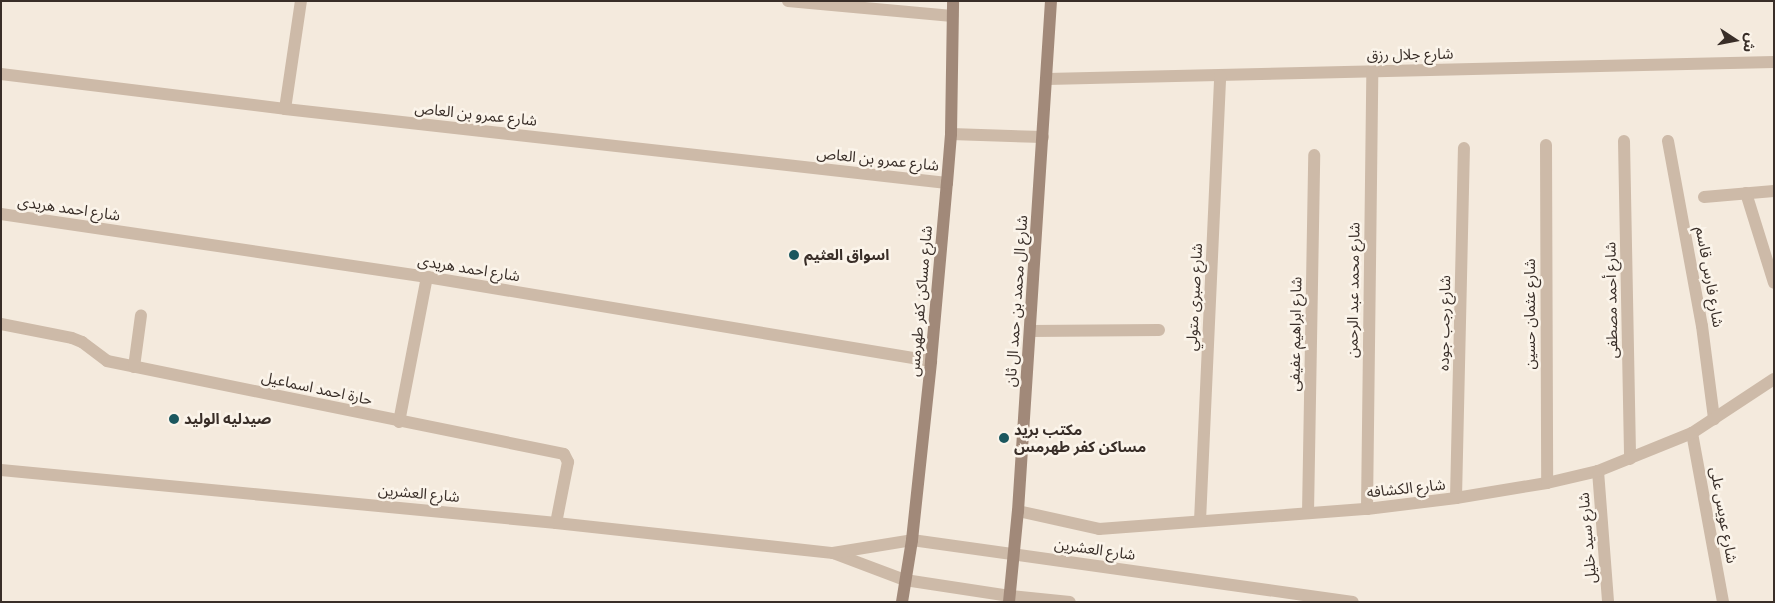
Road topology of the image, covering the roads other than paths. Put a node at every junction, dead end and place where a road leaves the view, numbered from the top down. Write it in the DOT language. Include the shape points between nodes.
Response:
graph roads {
  1 [pos="301,1"];
  2 [pos="788,1"];
  3 [pos="953,1"];
  4 [pos="1051,1"];
  5 [pos="952,16"];
  6 [pos="1774,62"];
  7 [pos="1372,71"];
  8 [pos="1,74"];
  9 [pos="1220,75"];
  10 [pos="1046,79"];
  11 [pos="284,109"];
  12 [pos="951,134"];
  13 [pos="1043,137"];
  14 [pos="1624,141"];
  15 [pos="1668,141"];
  16 [pos="1546,146"];
  17 [pos="1464,148"];
  18 [pos="1314,155"];
  19 [pos="947,183"];
  20 [pos="1774,191"];
  21 [pos="1746,193"];
  22 [pos="1704,197"];
  23 [pos="1,214"];
  24 [pos="427,277"];
  25 [pos="1774,283"];
  26 [pos="141,315"];
  27 [pos="1,324"];
  28 [pos="1159,330"];
  29 [pos="1030,331"];
  30 [pos="931,361"];
  31 [pos="134,367"];
  32 [pos="1774,379"];
  33 [pos="1714,419"];
  34 [pos="399,422"];
  35 [pos="1692,433"];
  36 [pos="1630,458"];
  37 [pos="1,470"];
  38 [pos="1598,471"];
  39 [pos="1547,483"];
  40 [pos="1456,498"];
  41 [pos="1367,509"];
  42 [pos="1018,511"];
  43 [pos="1308,513"];
  44 [pos="1200,521"];
  45 [pos="556,523"];
  46 [pos="912,540"];
  47 [pos="832,553"];
  48 [pos="1014,555"];
  49 [pos="904,580"];
  50 [pos="1009,599"];
  51 [pos="902,602"];
  52 [pos="1070,602"];
  53 [pos="1353,602"];
  54 [pos="1608,602"];
  55 [pos="1723,602"];
  1 -- 11 [label="street"];
  2 -- 5 [label="street"];
  3 -- 5 [label="street, شارع مساكن كفر طهرمس"];
  4 -- 10 [label="street, شارع ال محمد بن حمد ال ثان"];
  5 -- 12 [label="street, شارع مساكن كفر طهرمس"];
  6 -- 7 [label="street, شارع جلال رزق"];
  7 -- 9 [label="street, شارع جلال رزق"];
  7 -- 41 [label="street, شارع محمد عبد الرحمن"];
  8 -- 11 [label="street, شارع عمرو بن العاص"];
  9 -- 10 [label="street, شارع جلال رزق"];
  9 -- 44 [label="street, شارع صبرى متولي"];
  10 -- 13 [label="street, شارع ال محمد بن حمد ال ثان"];
  11 -- 19 [label="street, شارع عمرو بن العاص"];
  12 -- 13 [label="street"];
  12 -- 19 [label="street, شارع مساكن كفر طهرمس"];
  13 -- 29 [label="street, شارع ال محمد بن حمد ال ثان"];
  14 -- 36 [label="street, شارع أحمد مصطفى"];
  15 -- 33 [label="street, شارع فارس قاسم" via="1702,326"];
  16 -- 39 [label="street, شارع عثمان حسين"];
  17 -- 40 [label="street, شارع رجب جوده"];
  18 -- 43 [label="street, شارع ابراهيم عفيفى"];
  19 -- 30 [label="street, شارع مساكن كفر طهرمس"];
  20 -- 21 [label="street"];
  21 -- 22 [label="street"];
  21 -- 25 [label="street"];
  23 -- 24 [label="street, شارع احمد هريدى"];
  24 -- 30 [label="street, شارع احمد هريدى"];
  24 -- 34 [label="street"];
  26 -- 31 [label="street"];
  27 -- 31 [label="street, حارة احمد اسماعيل" via="72,338 106,361"];
  28 -- 29 [label="street"];
  29 -- 42 [label="street, شارع ال محمد بن حمد ال ثان"];
  30 -- 46 [label="street, شارع مساكن كفر طهرمس"];
  31 -- 34 [label="street, حارة احمد اسماعيل"];
  32 -- 33 [label="street, شارع الكشافه"];
  33 -- 35 [label="street, شارع الكشافه"];
  34 -- 45 [label="street, حارة احمد اسماعيل" via="564,454 568,462"];
  35 -- 36 [label="street, شارع الكشافه"];
  35 -- 55 [label="street, شارع عويس على"];
  36 -- 38 [label="street, شارع الكشافه"];
  37 -- 45 [label="street, شارع العشرين"];
  38 -- 39 [label="street, شارع الكشافه"];
  38 -- 54 [label="street, شارع سيد خليل"];
  39 -- 40 [label="street, شارع الكشافه"];
  40 -- 41 [label="street, شارع الكشافه"];
  41 -- 43 [label="street, شارع الكشافه"];
  42 -- 44 [label="street, شارع الكشافه" via="1099,529"];
  42 -- 48 [label="street, شارع ال محمد بن حمد ال ثان"];
  43 -- 44 [label="street, شارع الكشافه"];
  45 -- 47 [label="street, شارع العشرين"];
  46 -- 47 [label="street, شارع العشرين"];
  46 -- 48 [label="street, شارع العشرين"];
  46 -- 49 [label="street, شارع مساكن كفر طهرمس"];
  47 -- 49 [label="street, شارع العشرين"];
  48 -- 50 [label="street, شارع ال محمد بن حمد ال ثان"];
  48 -- 53 [label="street, شارع العشرين"];
  49 -- 50 [label="street, شارع العشرين"];
  49 -- 51 [label="street, شارع مساكن كفر طهرمس"];
  50 -- 52 [label="street, شارع العشرين"];
}
